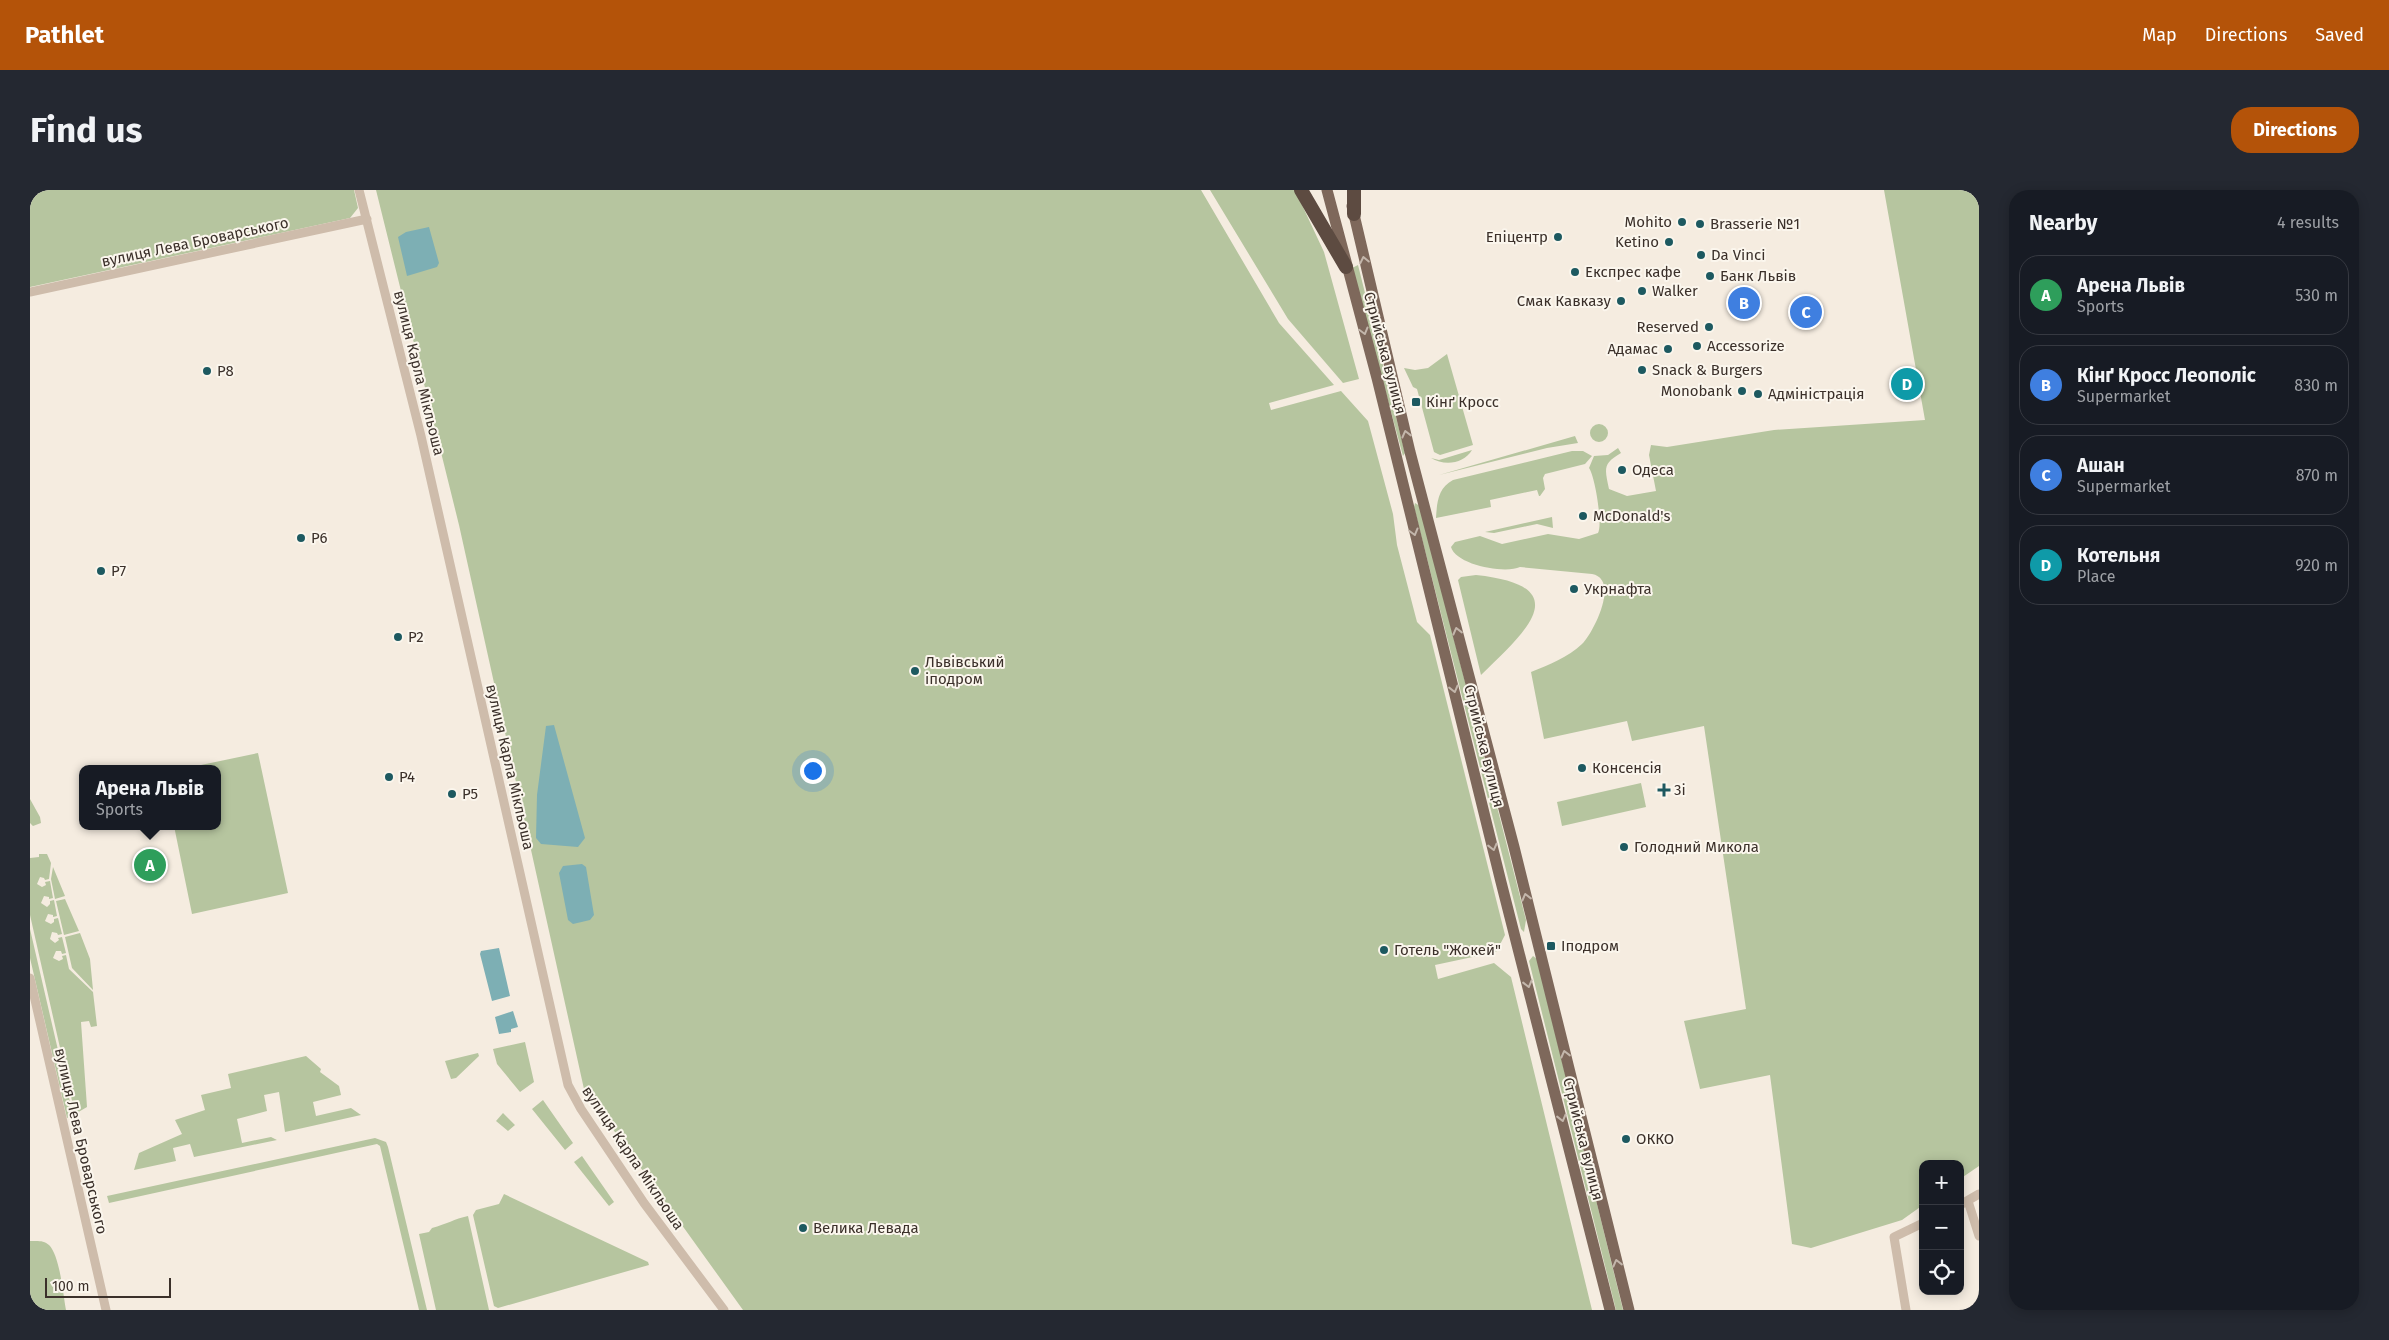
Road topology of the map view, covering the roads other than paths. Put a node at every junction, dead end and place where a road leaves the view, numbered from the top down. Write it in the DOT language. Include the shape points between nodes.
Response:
graph roads {
  1 [pos="359,190"];
  2 [pos="1301,190"];
  3 [pos="1327,190"];
  4 [pos="1348,190"];
  5 [pos="1354,190"];
  6 [pos="1354,214"];
  7 [pos="367,219"];
  8 [pos="1346,267"];
  9 [pos="30,292"];
  10 [pos="1418,481"];
  11 [pos="1402,484"];
  12 [pos="30,978"];
  13 [pos="1979,1194"];
  14 [pos="1964,1203"];
  15 [pos="1919,1225"];
  16 [pos="1979,1236"];
  17 [pos="106,1310"];
  18 [pos="724,1310"];
  19 [pos="1610,1310"];
  20 [pos="1629,1310"];
  21 [pos="1906,1310"];
  1 -- 7 [label="street, вулиця Карла Мікльоша"];
  2 -- 8 [label="highway"];
  3 -- 8 [label="main road, Стрийська вулиця"];
  4 -- 6 [label="main road, Стрийська вулиця"];
  5 -- 6 [label="highway"];
  10 -- 6 [label="main road, Стрийська вулиця, one-way"];
  7 -- 9 [label="street, вулиця Лева Броварського"];
  7 -- 18 [label="street, вулиця Карла Мікльоша" via="421,436 568,1085 644,1203"];
  8 -- 11 [label="main road, Стрийська вулиця, one-way"];
  10 -- 11 [label="main road"];
  20 -- 10 [label="main road, Стрийська вулиця, one-way" via="1514,848"];
  11 -- 19 [label="main road, Стрийська вулиця, one-way"];
  12 -- 17 [label="street, вулиця Лева Броварського"];
  13 -- 14 [label="street"];
  14 -- 16 [label="street"];
  15 -- 21 [label="street" via="1894,1237"];
}
